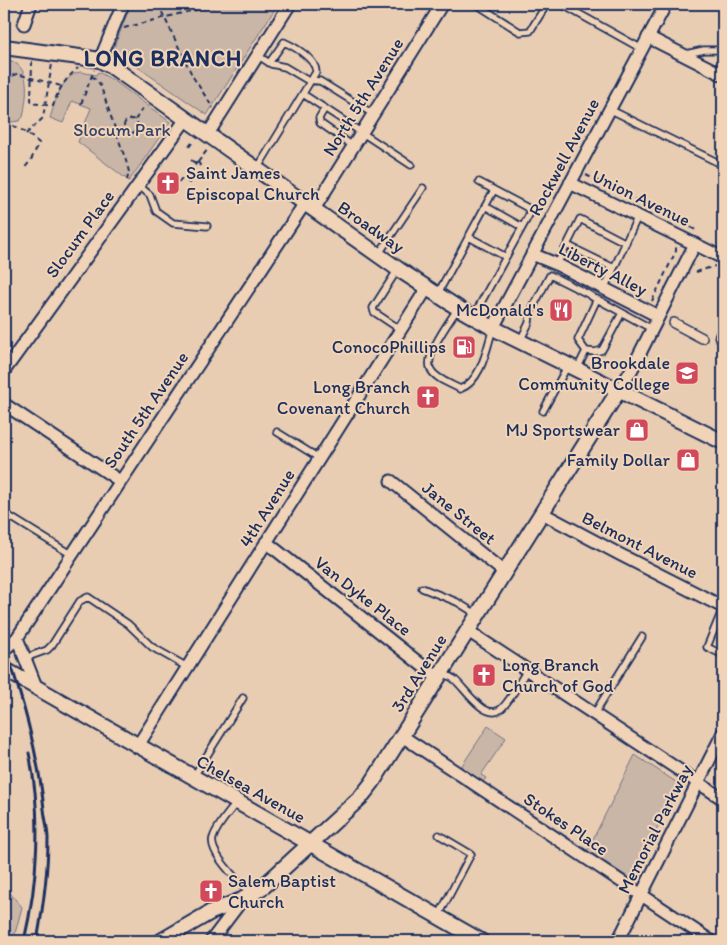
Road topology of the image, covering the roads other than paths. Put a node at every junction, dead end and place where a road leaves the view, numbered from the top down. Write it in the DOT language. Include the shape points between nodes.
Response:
graph roads {
  1 [pos="30,4"];
  2 [pos="123,4"];
  3 [pos="290,4"];
  4 [pos="442,4"];
  5 [pos="476,4"];
  6 [pos="552,4"];
  7 [pos="558,4"];
  8 [pos="666,4"];
  9 [pos="24,24"];
  10 [pos="648,38"];
  11 [pos="4,46"];
  12 [pos="642,49"];
  13 [pos="723,50"];
  14 [pos="257,55"];
  15 [pos="684,55"];
  16 [pos="269,63"];
  17 [pos="97,65"];
  18 [pos="723,75"];
  19 [pos="311,81"];
  20 [pos="303,94"];
  21 [pos="325,108"];
  22 [pos="609,109"];
  23 [pos="373,114"];
  24 [pos="186,119"];
  25 [pos="361,133"];
  26 [pos="204,140"];
  27 [pos="353,146"];
  28 [pos="411,165"];
  29 [pos="723,165"];
  30 [pos="257,169"];
  31 [pos="479,182"];
  32 [pos="570,183"];
  33 [pos="138,185"];
  34 [pos="423,188"];
  35 [pos="494,190"];
  36 [pos="309,206"];
  37 [pos="485,206"];
  38 [pos="638,216"];
  39 [pos="207,226"];
  40 [pos="522,227"];
  41 [pos="468,237"];
  42 [pos="626,243"];
  43 [pos="567,244"];
  44 [pos="694,244"];
  45 [pos="532,254"];
  46 [pos="378,255"];
  47 [pos="506,257"];
  48 [pos="721,261"];
  49 [pos="557,264"];
  50 [pos="614,268"];
  51 [pos="398,269"];
  52 [pos="604,289"];
  53 [pos="432,291"];
  54 [pos="597,300"];
  55 [pos="458,308"];
  56 [pos="622,312"];
  57 [pos="658,316"];
  58 [pos="473,317"];
  59 [pos="674,323"];
  60 [pos="723,325"];
  61 [pos="493,328"];
  62 [pos="652,329"];
  63 [pos="400,330"];
  64 [pos="702,338"];
  65 [pos="520,341"];
  66 [pos="723,343"];
  67 [pos="586,351"];
  68 [pos="572,368"];
  69 [pos="4,371"];
  70 [pos="619,390"];
  71 [pos="4,404"];
  72 [pos="542,411"];
  73 [pos="278,432"];
  74 [pos="723,442"];
  75 [pos="319,458"];
  76 [pos="120,481"];
  77 [pos="391,481"];
  78 [pos="542,513"];
  79 [pos="9,516"];
  80 [pos="266,542"];
  81 [pos="72,556"];
  82 [pos="504,572"];
  83 [pos="422,588"];
  84 [pos="723,607"];
  85 [pos="478,614"];
  86 [pos="721,621"];
  87 [pos="468,631"];
  88 [pos="642,637"];
  89 [pos="17,638"];
  90 [pos="4,650"];
  91 [pos="723,655"];
  92 [pos="25,658"];
  93 [pos="187,667"];
  94 [pos="4,669"];
  95 [pos="526,670"];
  96 [pos="440,675"];
  97 [pos="37,689"];
  98 [pos="243,698"];
  99 [pos="594,714"];
  100 [pos="723,733"];
  101 [pos="402,736"];
  102 [pos="137,747"];
  103 [pos="193,778"];
  104 [pos="698,783"];
  105 [pos="723,800"];
  106 [pos="237,802"];
  107 [pos="439,835"];
  108 [pos="310,844"];
  109 [pos="642,894"];
  110 [pos="246,897"];
  111 [pos="438,917"];
  112 [pos="161,941"];
  113 [pos="211,941"];
  114 [pos="481,941"];
  115 [pos="618,941"];
  116 [pos="711,941"];
  1 -- 9 [label="street"];
  2 -- 17 [label="street"];
  3 -- 14 [label="street"];
  4 -- 23 [label="street, North 5th Avenue"];
  5 -- 6 [label="lane" via="520,32 530,31 545,7"];
  7 -- 12 [label="lane"];
  8 -- 10 [label="street, Rockwell Avenue"];
  10 -- 12 [label="street, Rockwell Avenue"];
  10 -- 15 [label="street"];
  11 -- 17 [label="street, Broadway"];
  12 -- 22 [label="street, Rockwell Avenue"];
  13 -- 15 [label="lane"];
  14 -- 16 [label="lane"];
  14 -- 26 [label="street"];
  15 -- 18 [label="street"];
  16 -- 19 [label="lane" via="286,66"];
  16 -- 19 [label="lane" via="286,43 315,65 316,72"];
  17 -- 24 [label="street, Broadway" via="111,66"];
  19 -- 20 [label="lane"];
  19 -- 23 [label="lane" via="320,81"];
  20 -- 21 [label="lane"];
  20 -- 30 [label="lane"];
  21 -- 25 [label="lane"];
  21 -- 27 [label="lane" via="319,118 320,123"];
  22 -- 29 [label="lane"];
  22 -- 32 [label="street, Rockwell Avenue"];
  23 -- 25 [label="street, North 5th Avenue"];
  24 -- 26 [label="street, Broadway"];
  24 -- 33 [label="street, Slocum Place"];
  25 -- 27 [label="street, North 5th Avenue"];
  25 -- 28 [label="lane"];
  26 -- 30 [label="street, Broadway"];
  27 -- 36 [label="street, North 5th Avenue"];
  30 -- 36 [label="street, Broadway"];
  31 -- 35 [label="lane"];
  32 -- 38 [label="street, Union Avenue"];
  32 -- 45 [label="street, Rockwell Avenue"];
  33 -- 39 [label="lane" via="150,195 156,211 172,223"];
  33 -- 69 [label="street, Slocum Place"];
  34 -- 46 [label="lane"];
  35 -- 37 [label="lane"];
  35 -- 40 [label="lane" via="529,210"];
  36 -- 46 [label="street, Broadway"];
  36 -- 76 [label="street, South 5th Avenue"];
  37 -- 40 [label="lane"];
  37 -- 41 [label="lane"];
  38 -- 42 [label="lane"];
  38 -- 44 [label="street, Union Avenue"];
  40 -- 47 [label="lane"];
  41 -- 47 [label="lane"];
  41 -- 53 [label="lane"];
  42 -- 43 [label="lane" via="580,219"];
  42 -- 50 [label="lane"];
  43 -- 49 [label="lane"];
  43 -- 50 [label="lane"];
  44 -- 48 [label="street, Union Avenue"];
  44 -- 57 [label="street"];
  45 -- 49 [label="street, Liberty Alley"];
  45 -- 61 [label="street, Rockwell Avenue"];
  46 -- 51 [label="street, Broadway"];
  47 -- 58 [label="lane"];
  49 -- 52 [label="street, Liberty Alley"];
  50 -- 52 [label="lane"];
  51 -- 53 [label="street, Broadway"];
  51 -- 63 [label="lane" via="373,308"];
  52 -- 57 [label="street, Liberty Alley"];
  53 -- 55 [label="street, Broadway"];
  53 -- 63 [label="street, 4th Avenue"];
  54 -- 56 [label="lane"];
  54 -- 65 [label="lane" via="550,275"];
  54 -- 67 [label="lane" via="578,340"];
  55 -- 58 [label="street, Broadway"];
  55 -- 61 [label="lane" via="428,362 431,371 446,382 460,389 466,386 480,368"];
  56 -- 62 [label="lane"];
  56 -- 67 [label="lane" via="602,350"];
  57 -- 62 [label="street"];
  58 -- 61 [label="street, Broadway"];
  59 -- 64 [label="street"];
  60 -- 66 [label="lane" via="718,337"];
  61 -- 65 [label="street, Broadway"];
  62 -- 70 [label="street"];
  63 -- 75 [label="street, 4th Avenue"];
  65 -- 68 [label="street, Broadway"];
  67 -- 68 [label="lane"];
  68 -- 70 [label="street, Broadway"];
  68 -- 72 [label="lane"];
  70 -- 74 [label="street, Broadway"];
  70 -- 78 [label="street, 3rd Avenue"];
  71 -- 76 [label="street"];
  73 -- 75 [label="lane"];
  75 -- 80 [label="street, 4th Avenue"];
  76 -- 81 [label="street, South 5th Avenue"];
  77 -- 82 [label="street, Jane Street"];
  78 -- 82 [label="street, 3rd Avenue"];
  78 -- 84 [label="street, Belmont Avenue"];
  79 -- 81 [label="lane"];
  80 -- 93 [label="street, 4th Avenue"];
  80 -- 96 [label="street, Van Dyke Place"];
  81 -- 89 [label="street, South 5th Avenue"];
  82 -- 85 [label="street, 3rd Avenue"];
  83 -- 85 [label="lane"];
  84 -- 86 [label="lane"];
  85 -- 87 [label="street, 3rd Avenue"];
  86 -- 91 [label="lane" via="707,647"];
  87 -- 95 [label="street"];
  87 -- 96 [label="street, 3rd Avenue"];
  88 -- 99 [label="lane"];
  89 -- 90 [label="street, South 5th Avenue"];
  89 -- 92 [label="street"];
  92 -- 93 [label="lane" via="50,647 80,601 88,598 128,624 152,647"];
  92 -- 97 [label="street"];
  93 -- 102 [label="street, 4th Avenue"];
  94 -- 97 [label="street, Chelsea Avenue"];
  95 -- 96 [label="lane" via="505,704 494,712 471,699 456,681"];
  95 -- 99 [label="street"];
  96 -- 101 [label="street, 3rd Avenue"];
  97 -- 102 [label="street, Chelsea Avenue"];
  98 -- 103 [label="lane"];
  99 -- 104 [label="street"];
  100 -- 104 [label="street, Memorial Parkway"];
  101 -- 108 [label="street, 3rd Avenue" via="366,790"];
  101 -- 109 [label="street, Stokes Place"];
  102 -- 103 [label="street, Chelsea Avenue"];
  103 -- 106 [label="street, Chelsea Avenue"];
  104 -- 105 [label="street"];
  104 -- 109 [label="street, Memorial Parkway"];
  106 -- 108 [label="street, Chelsea Avenue"];
  106 -- 110 [label="lane" via="212,843 216,855"];
  107 -- 111 [label="lane" via="471,854"];
  108 -- 110 [label="street, 3rd Avenue" via="264,886"];
  108 -- 111 [label="street, Chelsea Avenue"];
  109 -- 115 [label="street, Memorial Parkway"];
  109 -- 116 [label="street, Stokes Place"];
  110 -- 112 [label="street" via="211,912"];
  110 -- 113 [label="street, 3rd Avenue"];
  111 -- 114 [label="street, Chelsea Avenue"];
}
